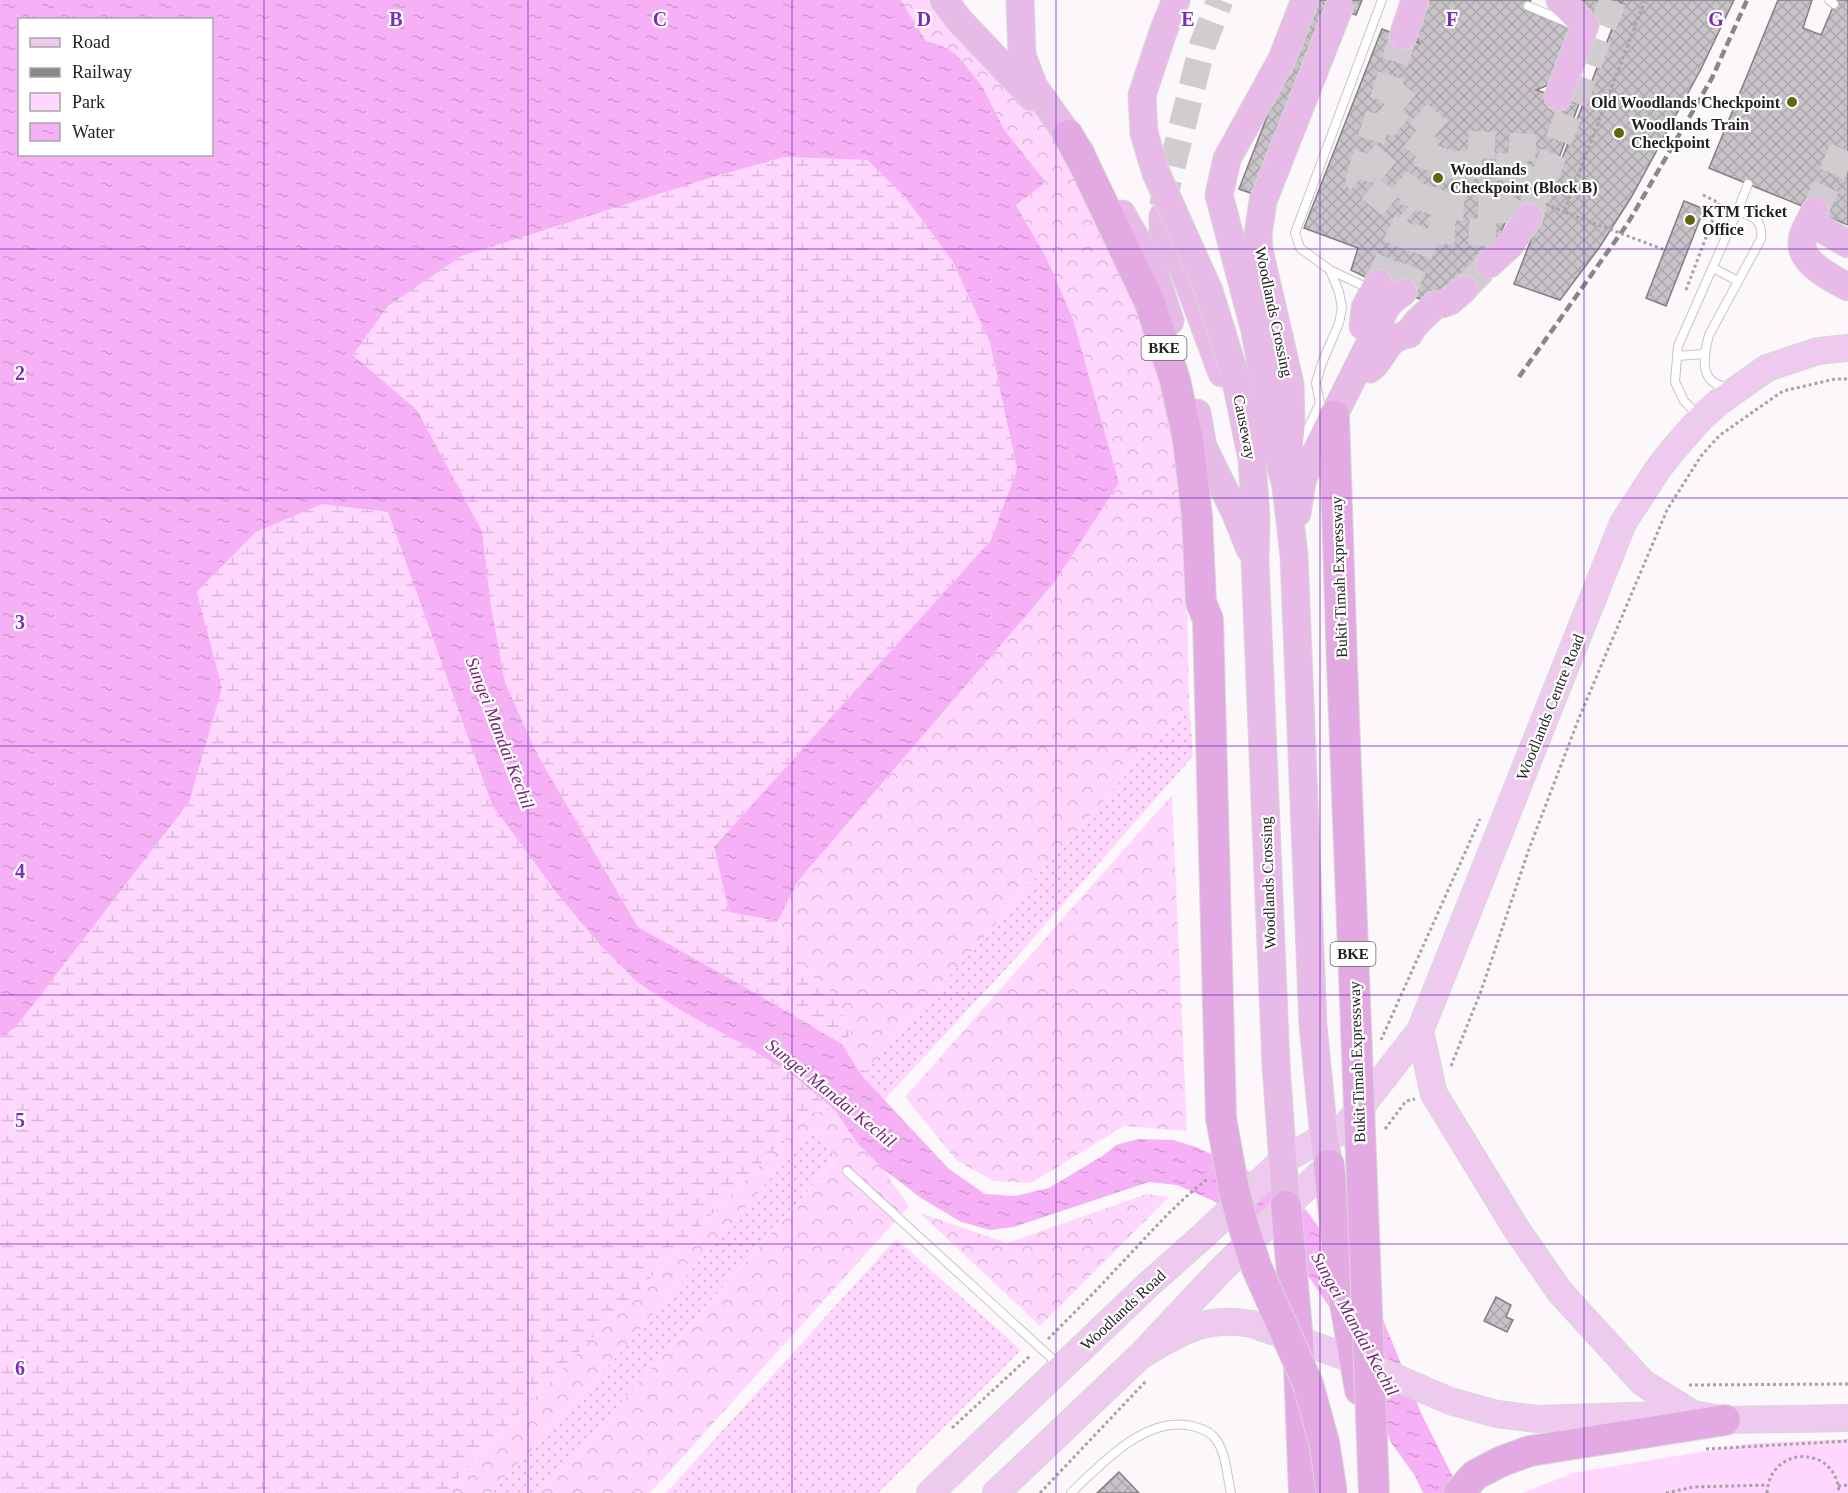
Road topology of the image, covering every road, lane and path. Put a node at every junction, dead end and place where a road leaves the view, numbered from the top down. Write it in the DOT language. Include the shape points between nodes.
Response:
graph roads {
  1 [pos="1020,0"];
  2 [pos="1033,0"];
  3 [pos="1176,0"];
  4 [pos="1305,0"];
  5 [pos="1382,0"];
  6 [pos="1415,0"];
  7 [pos="1560,0"];
  8 [pos="1646,0"];
  9 [pos="952,1"];
  10 [pos="1528,6"];
  11 [pos="1339,8"];
  12 [pos="1586,22"];
  13 [pos="1403,36"];
  14 [pos="1034,87"];
  15 [pos="1558,98"];
  16 [pos="1068,135"];
  17 [pos="1748,184"];
  18 [pos="1701,194"];
  19 [pos="1536,210"];
  20 [pos="1564,212"];
  21 [pos="1737,212"];
  22 [pos="1163,216"];
  23 [pos="1848,244"];
  24 [pos="1665,250"];
  25 [pos="1489,264"];
  26 [pos="1713,268"];
  27 [pos="1330,270"];
  28 [pos="1738,281"];
  29 [pos="1848,287"];
  30 [pos="1464,289"];
  31 [pos="1686,290"];
  32 [pos="1409,299"];
  33 [pos="1848,348"];
  34 [pos="1705,354"];
  35 [pos="1677,356"];
  36 [pos="1848,379"];
  37 [pos="1351,380"];
  38 [pos="1739,388"];
  39 [pos="1334,416"];
  40 [pos="1701,418"];
  41 [pos="1203,447"];
  42 [pos="1254,483"];
  43 [pos="1286,488"];
  44 [pos="1294,556"];
  45 [pos="1255,560"];
  46 [pos="1206,577"];
  47 [pos="1484,811"];
  48 [pos="1420,1031"];
  49 [pos="1379,1043"];
  50 [pos="1451,1063"];
  51 [pos="1450,1073"];
  52 [pos="1434,1094"];
  53 [pos="1379,1137"];
  54 [pos="1327,1151"];
  55 [pos="1282,1161"];
  56 [pos="847,1172"];
  57 [pos="1184,1199"];
  58 [pos="1286,1206"];
  59 [pos="1298,1341"];
  60 [pos="1039,1347"];
  61 [pos="1062,1368"];
  62 [pos="1144,1368"];
  63 [pos="1357,1370"];
  64 [pos="1682,1381"];
  65 [pos="1848,1384"];
  66 [pos="1693,1413"];
  67 [pos="1848,1418"];
  68 [pos="1725,1420"];
  69 [pos="952,1428"];
  70 [pos="1467,1484"];
  71 [pos="1767,1485"];
  72 [pos="1848,1485"];
  73 [pos="1838,1486"];
  74 [pos="930,1493"];
  75 [pos="996,1493"];
  76 [pos="1040,1493"];
  77 [pos="1071,1493"];
  78 [pos="1231,1493"];
  79 [pos="1304,1493"];
  80 [pos="1332,1493"];
  81 [pos="1374,1493"];
  82 [pos="1382,1493"];
  83 [pos="1666,1493"];
  84 [pos="1767,1493"];
  85 [pos="1839,1493"];
  1 -- 14 [label="highway, Woodlands Crossing" via="1022,54"];
  2 -- 14 [label="highway"];
  3 -- 42 [label="highway, Causeway, bridge" via="1142,94 1144,133 1156,173 1209,291 1234,372"];
  4 -- 43 [label="highway, Woodlands Crossing" via="1282,59 1227,159 1219,195 1255,331"];
  5 -- 27 [label="lane" via="1295,233 1300,248"];
  6 -- 13 [label="highway"];
  7 -- 12 [label="highway"];
  8 -- 20 [label="path, bridge"];
  9 -- 14 [label="highway, Woodlands Crossing"];
  9 -- 16 [label="highway, Woodlands Crossing" via="959,20"];
  10 -- 12 [label="lane"];
  11 -- 43 [label="highway, Woodlands Crossing" via="1263,201 1258,235 1290,384"];
  12 -- 15 [label="highway"];
  14 -- 16 [label="highway, Woodlands Crossing"];
  16 -- 41 [label="highway, Woodlands Crossing" via="1108,190 1154,271 1194,396"];
  16 -- 46 [label="highway, BKE" via="1150,303 1175,380 1188,440"];
  17 -- 21 [label="lane"];
  18 -- 31 [label="path" via="1719,203"];
  19 -- 20 [label="path"];
  19 -- 25 [label="highway" via="1509,246"];
  20 -- 24 [label="path, bridge"];
  21 -- 26 [label="lane"];
  21 -- 28 [label="lane" via="1754,218 1762,232"];
  22 -- 42 [label="highway, Woodlands Crossing" via="1164,231 1183,268 1230,397 1248,474"];
  23 -- 29 [label="highway" via="1812,217 1801,243 1809,261"];
  26 -- 28 [label="lane"];
  26 -- 35 [label="lane"];
  27 -- 32 [label="lane"];
  27 -- 43 [label="lane" via="1342,308 1339,323 1316,383 1320,403 1303,437"];
  28 -- 34 [label="lane" via="1709,335"];
  30 -- 32 [label="highway" via="1450,302"];
  32 -- 37 [label="highway" via="1415,322 1408,334 1389,343 1375,365"];
  32 -- 37 [label="highway, Woodlands Crossing" via="1365,308"];
  33 -- 38 [label="main road, Woodlands Centre Road" via="1792,358 1767,368"];
  34 -- 35 [label="lane"];
  34 -- 38 [label="lane" via="1704,369 1710,378 1722,387"];
  35 -- 40 [label="lane" via="1676,382 1684,401"];
  36 -- 50 [label="path" via="1783,391 1720,435 1701,456 1667,510 1579,718 1528,849 1481,991"];
  37 -- 39 [label="highway, Woodlands Crossing"];
  38 -- 40 [label="main road, Woodlands Centre Road"];
  39 -- 44 [label="highway, Woodlands Crossing" via="1302,481"];
  39 -- 81 [label="highway, Bukit Timah Expressway / BKE, bridge"];
  40 -- 48 [label="main road, Woodlands Centre Road" via="1658,469 1623,523"];
  41 -- 45 [label="highway, Woodlands Crossing"];
  41 -- 46 [label="highway, BKE"];
  42 -- 45 [label="highway, Woodlands Crossing"];
  43 -- 44 [label="highway, Woodlands Crossing"];
  44 -- 54 [label="highway, Woodlands Crossing" via="1313,1025"];
  45 -- 55 [label="highway, Woodlands Crossing"];
  46 -- 80 [label="highway, BKE, bridge" via="1211,602 1208,620 1221,1118 1243,1225 1256,1266 1308,1384 1324,1442"];
  47 -- 49 [label="path"];
  48 -- 52 [label="main road"];
  48 -- 54 [label="main road, Woodlands Centre Road"];
  50 -- 51 [label="path"];
  50 -- 52 [label="path"];
  52 -- 53 [label="path" via="1406,1101"];
  52 -- 66 [label="main road" via="1560,1292 1643,1383"];
  54 -- 55 [label="main road, Woodlands Road"];
  54 -- 58 [label="main road"];
  54 -- 63 [label="highway" via="1340,1275"];
  55 -- 58 [label="highway, Woodlands Crossing"];
  55 -- 61 [label="main road, Woodlands Road"];
  56 -- 60 [label="lane"];
  57 -- 60 [label="path"];
  58 -- 59 [label="highway"];
  58 -- 62 [label="main road" via="1178,1316"];
  59 -- 62 [label="main road" via="1239,1321 1213,1322 1187,1329"];
  59 -- 63 [label="main road"];
  59 -- 79 [label="highway"];
  60 -- 61 [label="lane"];
  60 -- 69 [label="path"];
  61 -- 74 [label="main road, Woodlands Road"];
  62 -- 75 [label="main road"];
  62 -- 76 [label="path"];
  63 -- 66 [label="main road" via="1399,1379 1450,1401 1537,1419"];
  63 -- 82 [label="highway"];
  64 -- 65 [label="path" via="1690,1386"];
  66 -- 68 [label="main road"];
  67 -- 68 [label="main road"];
  68 -- 70 [label="highway" via="1530,1451 1502,1461"];
  71 -- 73 [label="path" via="1784,1461 1803,1456 1830,1468"];
  71 -- 83 [label="path" via="1693,1487"];
  71 -- 84 [label="path"];
  72 -- 73 [label="path"];
  73 -- 85 [label="path"];
  77 -- 78 [label="lane" via="1109,1456 1145,1433 1168,1425 1203,1429 1214,1437 1222,1453"];
}
